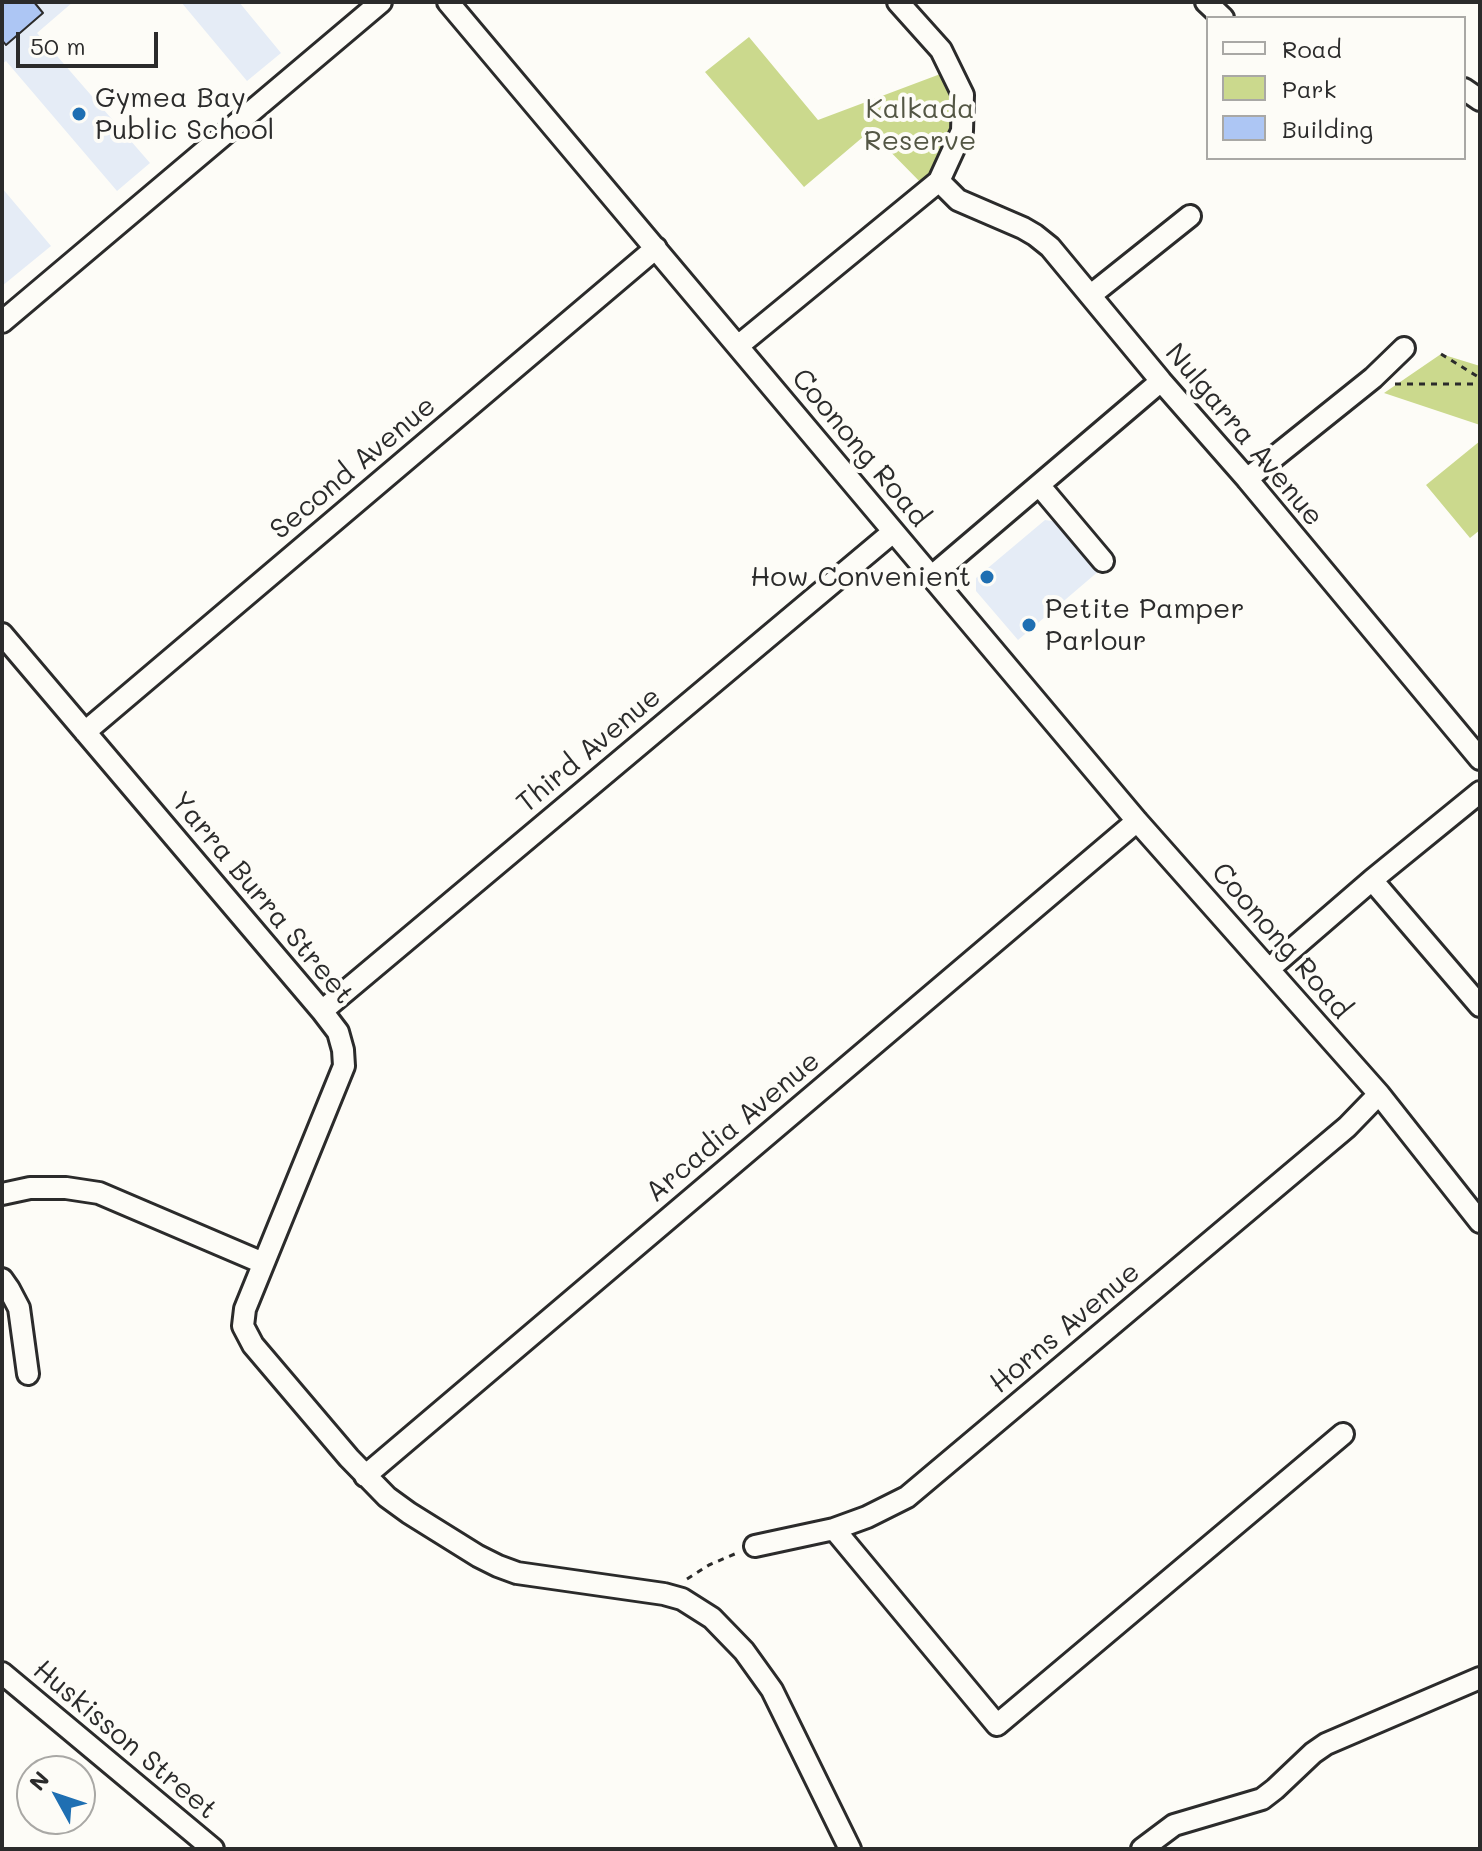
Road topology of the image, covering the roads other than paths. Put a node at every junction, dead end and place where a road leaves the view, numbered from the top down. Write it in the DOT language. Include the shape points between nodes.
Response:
graph roads {
  1 [pos="381,2"];
  2 [pos="448,2"];
  3 [pos="898,2"];
  4 [pos="1206,2"];
  5 [pos="1221,16"];
  6 [pos="939,181"];
  7 [pos="1190,216"];
  8 [pos="656,248"];
  9 [pos="1091,295"];
  10 [pos="2,322"];
  11 [pos="738,346"];
  12 [pos="1404,348"];
  13 [pos="1161,381"];
  14 [pos="1247,479"];
  15 [pos="1039,485"];
  16 [pos="893,532"];
  17 [pos="1103,561"];
  18 [pos="932,576"];
  19 [pos="2,634"];
  20 [pos="85,732"];
  21 [pos="1480,759"];
  22 [pos="1476,803"];
  23 [pos="1137,821"];
  24 [pos="1372,880"];
  25 [pos="1269,969"];
  26 [pos="1480,1006"];
  27 [pos="322,1011"];
  28 [pos="1379,1094"];
  29 [pos="2,1194"];
  30 [pos="1480,1222"];
  31 [pos="263,1263"];
  32 [pos="2,1279"];
  33 [pos="28,1374"];
  34 [pos="1343,1434"];
  35 [pos="365,1476"];
  36 [pos="834,1529"];
  37 [pos="755,1546"];
  38 [pos="2,1673"];
  39 [pos="1480,1678"];
  40 [pos="213,1849"];
  41 [pos="850,1849"];
  42 [pos="1142,1849"];
  1 -- 10 [label="street"];
  2 -- 8 [label="street, Coonong Road"];
  3 -- 6 [label="street" via="941,50 963,95 962,131"];
  4 -- 5 [label="street"];
  6 -- 9 [label="street, Nulgarra Avenue" via="958,200 1044,241"];
  6 -- 11 [label="street"];
  7 -- 9 [label="street"];
  8 -- 11 [label="street, Coonong Road"];
  8 -- 20 [label="street, Second Avenue"];
  9 -- 13 [label="street, Nulgarra Avenue"];
  11 -- 16 [label="street, Coonong Road"];
  12 -- 14 [label="street"];
  13 -- 14 [label="street, Nulgarra Avenue"];
  13 -- 15 [label="street"];
  14 -- 21 [label="street, Nulgarra Avenue"];
  15 -- 17 [label="street"];
  15 -- 18 [label="street"];
  16 -- 18 [label="street, Coonong Road"];
  16 -- 27 [label="street, Third Avenue"];
  18 -- 23 [label="street, Coonong Road"];
  19 -- 20 [label="street, Yarra Burra Street"];
  20 -- 27 [label="street, Yarra Burra Street"];
  22 -- 24 [label="street"];
  23 -- 25 [label="street, Coonong Road"];
  23 -- 35 [label="street, Arcadia Avenue"];
  24 -- 25 [label="street"];
  24 -- 26 [label="street"];
  25 -- 28 [label="street, Coonong Road"];
  27 -- 31 [label="street, Yarra Burra Street" via="338,1032 344,1066"];
  28 -- 30 [label="street, Coonong Road"];
  28 -- 36 [label="street, Horns Avenue" via="1347,1127 915,1491"];
  29 -- 31 [label="street" via="30,1188 99,1193"];
  31 -- 35 [label="street, Yarra Burra Street" via="243,1326 253,1345"];
  32 -- 33 [label="street" via="19,1308"];
  34 -- 36 [label="street" via="997,1725"];
  35 -- 41 [label="street" via="409,1513 498,1566 664,1594 712,1618 772,1690"];
  36 -- 37 [label="street, Horns Avenue"];
  38 -- 40 [label="street, Huskisson Street"];
  39 -- 42 [label="street" via="1326,1744 1262,1799 1174,1825"];
}
